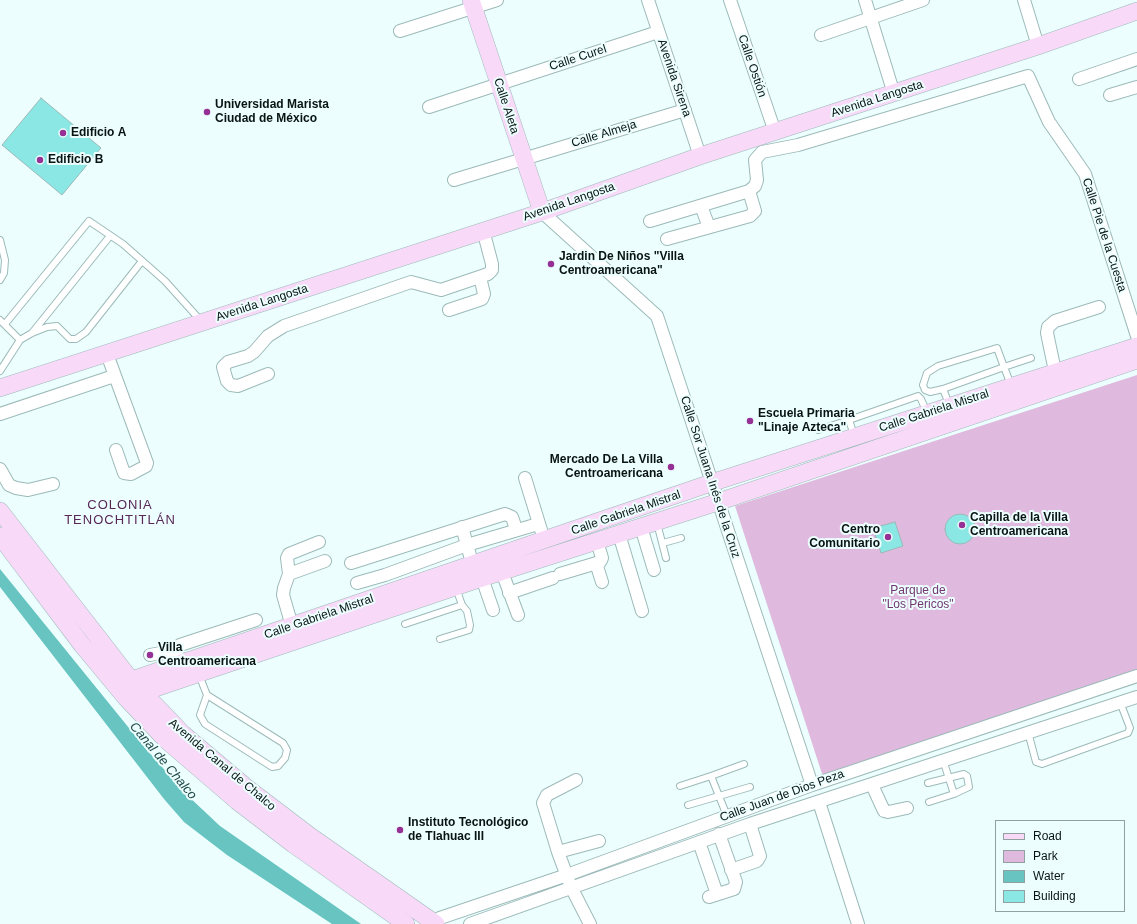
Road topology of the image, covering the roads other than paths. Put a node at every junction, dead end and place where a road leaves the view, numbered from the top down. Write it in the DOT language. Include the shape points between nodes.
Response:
graph roads {
  1 [pos="498,0"];
  2 [pos="648,0"];
  3 [pos="730,0"];
  4 [pos="865,0"];
  5 [pos="923,0"];
  6 [pos="1024,0"];
  7 [pos="472,4"];
  8 [pos="1137,11"];
  9 [pos="870,18"];
  10 [pos="400,31"];
  11 [pos="658,32"];
  12 [pos="822,34"];
  13 [pos="1038,46"];
  14 [pos="1137,59"];
  15 [pos="1079,80"];
  16 [pos="499,84"];
  17 [pos="1137,87"];
  18 [pos="894,94"];
  19 [pos="1110,95"];
  20 [pos="429,106"];
  21 [pos="685,110"];
  22 [pos="775,132"];
  23 [pos="700,156"];
  24 [pos="523,158"];
  25 [pos="454,180"];
  26 [pos="749,191"];
  27 [pos="701,206"];
  28 [pos="542,212"];
  29 [pos="650,221"];
  30 [pos="710,227"];
  31 [pos="483,230"];
  32 [pos="110,236"];
  33 [pos="667,239"];
  34 [pos="0,240"];
  35 [pos="142,261"];
  36 [pos="480,277"];
  37 [pos="0,280"];
  38 [pos="1099,307"];
  39 [pos="449,310"];
  40 [pos="2,322"];
  41 [pos="202,322"];
  42 [pos="32,333"];
  43 [pos="1137,336"];
  44 [pos="20,340"];
  45 [pos="1137,346"];
  46 [pos="107,354"];
  47 [pos="1031,358"];
  48 [pos="1137,360"];
  49 [pos="1004,367"];
  50 [pos="0,371"];
  51 [pos="1055,371"];
  52 [pos="268,374"];
  53 [pos="114,376"];
  54 [pos="1012,386"];
  55 [pos="0,388"];
  56 [pos="943,389"];
  57 [pos="950,406"];
  58 [pos="0,414"];
  59 [pos="849,420"];
  60 [pos="930,421"];
  61 [pos="818,430"];
  62 [pos="855,437"];
  63 [pos="116,450"];
  64 [pos="0,469"];
  65 [pos="525,478"];
  66 [pos="53,484"];
  67 [pos="711,484"];
  68 [pos="718,502"];
  69 [pos="0,511"];
  70 [pos="538,524"];
  71 [pos="648,525"];
  72 [pos="462,527"];
  73 [pos="516,529"];
  74 [pos="619,534"];
  75 [pos="0,536"];
  76 [pos="681,538"];
  77 [pos="545,541"];
  78 [pos="597,541"];
  79 [pos="319,542"];
  80 [pos="663,542"];
  81 [pos="467,545"];
  82 [pos="384,553"];
  83 [pos="666,558"];
  84 [pos="325,561"];
  85 [pos="351,563"];
  86 [pos="596,563"];
  87 [pos="654,570"];
  88 [pos="478,572"];
  89 [pos="502,572"];
  90 [pos="389,573"];
  91 [pos="289,574"];
  92 [pos="602,582"];
  93 [pos="356,583"];
  94 [pos="456,588"];
  95 [pos="510,593"];
  96 [pos="396,599"];
  97 [pos="462,605"];
  98 [pos="493,610"];
  99 [pos="642,610"];
  100 [pos="518,615"];
  101 [pos="256,620"];
  102 [pos="405,624"];
  103 [pos="292,626"];
  104 [pos="440,639"];
  105 [pos="150,655"];
  106 [pos="179,657"];
  107 [pos="199,675"];
  108 [pos="1137,676"];
  109 [pos="129,689"];
  110 [pos="207,695"];
  111 [pos="1137,697"];
  112 [pos="1120,702"];
  113 [pos="1028,732"];
  114 [pos="943,760"];
  115 [pos="744,764"];
  116 [pos="711,776"];
  117 [pos="948,776"];
  118 [pos="576,780"];
  119 [pos="928,783"];
  120 [pos="812,785"];
  121 [pos="872,785"];
  122 [pos="680,786"];
  123 [pos="750,787"];
  124 [pos="954,794"];
  125 [pos="720,796"];
  126 [pos="819,802"];
  127 [pos="929,802"];
  128 [pos="688,805"];
  129 [pos="907,808"];
  130 [pos="727,816"];
  131 [pos="750,824"];
  132 [pos="719,834"];
  133 [pos="600,840"];
  134 [pos="699,842"];
  135 [pos="558,852"];
  136 [pos="731,870"];
  137 [pos="569,881"];
  138 [pos="433,923"];
  139 [pos="406,924"];
  140 [pos="470,924"];
  141 [pos="590,924"];
  142 [pos="858,924"];
  1 -- 7 [label="street"];
  2 -- 11 [label="street, Avenida Sirena"];
  3 -- 22 [label="street, Calle Ostión"];
  4 -- 9 [label="street"];
  5 -- 9 [label="street"];
  6 -- 13 [label="street"];
  7 -- 10 [label="street"];
  7 -- 16 [label="street, Calle Aleta"];
  8 -- 13 [label="street, Avenida Langosta"];
  9 -- 12 [label="street"];
  9 -- 18 [label="street"];
  11 -- 16 [label="street, Calle Curel"];
  11 -- 21 [label="street, Avenida Sirena"];
  13 -- 18 [label="street, Avenida Langosta"];
  14 -- 15 [label="street"];
  16 -- 20 [label="street, Calle Curel"];
  16 -- 24 [label="street, Calle Aleta"];
  17 -- 19 [label="street"];
  18 -- 22 [label="street, Avenida Langosta"];
  21 -- 23 [label="street, Avenida Sirena"];
  21 -- 24 [label="street, Calle Almeja"];
  22 -- 23 [label="street, Avenida Langosta"];
  23 -- 28 [label="street, Avenida Langosta"];
  24 -- 25 [label="street, Calle Almeja"];
  24 -- 28 [label="street, Calle Aleta"];
  26 -- 27 [label="street"];
  26 -- 30 [label="street" via="754,211 750,216"];
  26 -- 43 [label="street, Calle Pie de la Cuesta" via="755,186 755,160 762,152 798,145 1028,76 1049,122 1085,174"];
  27 -- 29 [label="street"];
  27 -- 30 [label="street"];
  28 -- 31 [label="street, Avenida Langosta"];
  28 -- 67 [label="street, Calle Sor Juana Inés de la Cruz" via="657,316"];
  30 -- 33 [label="street"];
  31 -- 36 [label="street" via="492,270"];
  31 -- 41 [label="street, Avenida Langosta"];
  32 -- 35 [label="lane"];
  32 -- 40 [label="lane" via="89,221"];
  32 -- 42 [label="lane"];
  34 -- 37 [label="lane" via="5,260"];
  35 -- 41 [label="lane" via="165,281"];
  35 -- 42 [label="lane" via="86,332 76,339 70,339 57,326"];
  36 -- 39 [label="street" via="484,294 482,299"];
  36 -- 52 [label="street" via="441,290 411,282 291,323 268,336 259,348 248,356 228,362 223,367 231,386 238,386"];
  38 -- 51 [label="street" via="1055,322 1048,327"];
  40 -- 44 [label="lane"];
  41 -- 46 [label="street, Avenida Langosta"];
  42 -- 44 [label="lane"];
  44 -- 50 [label="lane"];
  45 -- 51 [label="street, Calle Gabriela Mistral"];
  46 -- 53 [label="street"];
  46 -- 55 [label="street, Avenida Langosta"];
  47 -- 49 [label="lane"];
  48 -- 60 [label="street, Calle Gabriela Mistral"];
  49 -- 54 [label="lane"];
  49 -- 56 [label="lane"];
  49 -- 56 [label="lane" via="997,348 938,366 927,373 923,385 925,390 930,392"];
  51 -- 54 [label="street, Calle Gabriela Mistral"];
  53 -- 58 [label="street"];
  53 -- 63 [label="street" via="146,466 131,474 124,474"];
  54 -- 57 [label="street, Calle Gabriela Mistral"];
  56 -- 57 [label="lane"];
  57 -- 60 [label="street, Calle Gabriela Mistral"];
  59 -- 60 [label="lane" via="918,396 922,399"];
  59 -- 61 [label="lane"];
  59 -- 62 [label="lane"];
  60 -- 62 [label="street, Calle Gabriela Mistral"];
  60 -- 68 [label="street, Calle Gabriela Mistral"];
  62 -- 67 [label="street, Calle Gabriela Mistral"];
  64 -- 66 [label="street" via="10,485 16,488 28,490"];
  65 -- 70 [label="street"];
  67 -- 68 [label="street, Calle Sor Juana Inés de la Cruz"];
  67 -- 77 [label="street, Calle Gabriela Mistral"];
  68 -- 71 [label="street, Calle Gabriela Mistral"];
  68 -- 120 [label="street, Calle Sor Juana Inés de la Cruz"];
  69 -- 109 [label="street, Avenida Canal de Chalco"];
  70 -- 73 [label="street"];
  70 -- 77 [label="street"];
  71 -- 74 [label="street, Calle Gabriela Mistral"];
  71 -- 80 [label="lane"];
  71 -- 87 [label="street"];
  72 -- 73 [label="street" via="505,514 512,517"];
  72 -- 81 [label="street"];
  72 -- 82 [label="street"];
  73 -- 81 [label="street"];
  74 -- 78 [label="street, Calle Gabriela Mistral"];
  74 -- 99 [label="street"];
  75 -- 109 [label="street, Avenida Canal de Chalco" via="82,645"];
  76 -- 80 [label="lane"];
  77 -- 88 [label="street, Calle Gabriela Mistral"];
  78 -- 86 [label="street" via="602,558"];
  78 -- 89 [label="street, Calle Gabriela Mistral"];
  79 -- 91 [label="street" via="289,554"];
  80 -- 83 [label="lane"];
  81 -- 88 [label="street"];
  81 -- 90 [label="street"];
  82 -- 85 [label="street"];
  82 -- 90 [label="street"];
  84 -- 91 [label="street"];
  86 -- 92 [label="street"];
  86 -- 95 [label="street"];
  88 -- 89 [label="street, Calle Gabriela Mistral"];
  88 -- 94 [label="street, Calle Gabriela Mistral"];
  88 -- 96 [label="street, Calle Gabriela Mistral"];
  88 -- 98 [label="street"];
  89 -- 95 [label="street"];
  90 -- 93 [label="street"];
  90 -- 96 [label="street"];
  91 -- 103 [label="street" via="283,595"];
  94 -- 96 [label="street, Calle Gabriela Mistral"];
  94 -- 97 [label="lane"];
  95 -- 100 [label="street"];
  96 -- 103 [label="street, Calle Gabriela Mistral"];
  96 -- 107 [label="street, Calle Gabriela Mistral"];
  97 -- 102 [label="lane"];
  97 -- 104 [label="lane" via="467,611 469,630"];
  101 -- 106 [label="street" via="180,645"];
  103 -- 106 [label="street, Calle Gabriela Mistral"];
  105 -- 106 [label="street"];
  106 -- 109 [label="street, Calle Gabriela Mistral"];
  107 -- 109 [label="street, Calle Gabriela Mistral"];
  107 -- 110 [label="lane"];
  108 -- 120 [label="street, Calle Juan de Dios Peza"];
  109 -- 138 [label="street, Avenida Canal de Chalco" via="310,836"];
  109 -- 139 [label="street, Avenida Canal de Chalco" via="166,740 237,801"];
  110 -- 110 [label="lane" via="283,743 287,750 285,758 278,766 272,767 205,724 200,715"];
  111 -- 112 [label="street, Calle Juan de Dios Peza"];
  112 -- 113 [label="street, Calle Juan de Dios Peza"];
  112 -- 113 [label="lane" via="1130,728 1128,733 1042,764 1036,762"];
  113 -- 114 [label="street, Calle Juan de Dios Peza"];
  114 -- 117 [label="lane"];
  114 -- 121 [label="street, Calle Juan de Dios Peza"];
  115 -- 116 [label="lane"];
  116 -- 122 [label="lane"];
  116 -- 125 [label="lane"];
  117 -- 119 [label="lane"];
  117 -- 124 [label="lane"];
  117 -- 124 [label="lane" via="964,774 970,784 968,789"];
  118 -- 135 [label="street" via="547,795 543,803"];
  120 -- 130 [label="street, Calle Juan de Dios Peza"];
  121 -- 126 [label="street, Calle Juan de Dios Peza"];
  121 -- 129 [label="street" via="884,811"];
  123 -- 125 [label="lane"];
  124 -- 127 [label="lane"];
  125 -- 128 [label="lane"];
  125 -- 130 [label="lane"];
  126 -- 131 [label="street, Calle Juan de Dios Peza"];
  126 -- 142 [label="street"];
  130 -- 137 [label="street, Calle Juan de Dios Peza"];
  131 -- 132 [label="street, Calle Juan de Dios Peza"];
  131 -- 136 [label="street" via="760,856 758,861"];
  132 -- 134 [label="street, Calle Juan de Dios Peza"];
  132 -- 136 [label="street"];
  133 -- 135 [label="street"];
  134 -- 136 [label="street" via="713,896 734,889 736,882"];
  134 -- 137 [label="street, Calle Juan de Dios Peza"];
  135 -- 137 [label="street"];
  137 -- 138 [label="street, Calle Juan de Dios Peza"];
  137 -- 140 [label="street, Calle Juan de Dios Peza"];
  137 -- 141 [label="street"];
}
